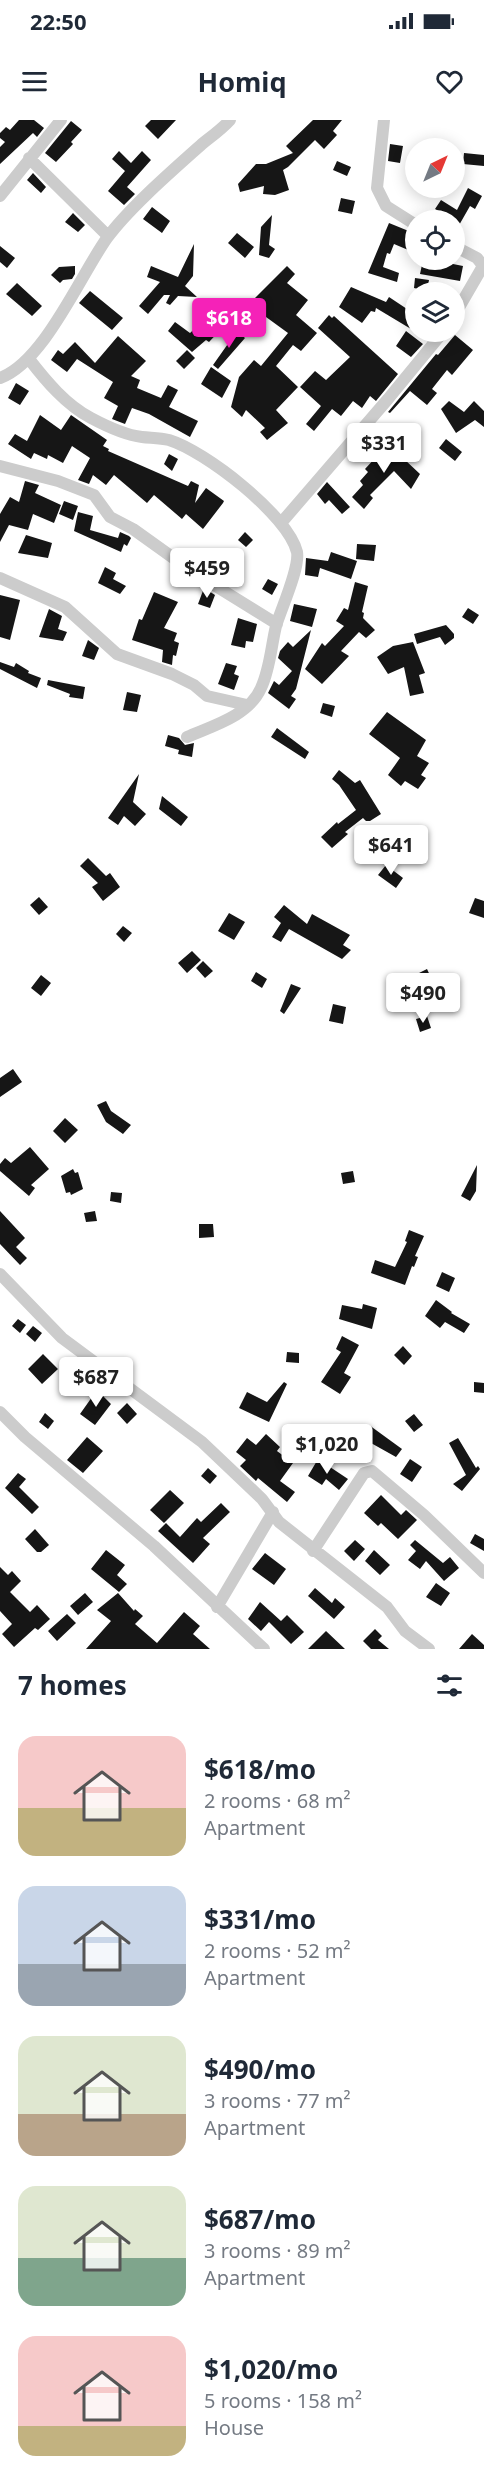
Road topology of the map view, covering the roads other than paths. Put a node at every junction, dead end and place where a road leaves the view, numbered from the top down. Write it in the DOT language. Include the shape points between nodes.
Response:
graph roads {
  1 [pos="61,120"];
  2 [pos="230,120"];
  3 [pos="384,120"];
  4 [pos="29,158"];
  5 [pos="0,196"];
  6 [pos="405,218"];
  7 [pos="108,236"];
  8 [pos="465,252"];
  9 [pos="484,266"];
  10 [pos="465,298"];
  11 [pos="435,342"];
  12 [pos="29,358"];
  13 [pos="0,378"];
  14 [pos="0,466"];
  15 [pos="281,523"];
  16 [pos="0,578"];
  17 [pos="277,624"];
  18 [pos="247,705"];
  19 [pos="187,737"];
  20 [pos="0,1274"];
  21 [pos="0,1412"];
  22 [pos="273,1512"];
  23 [pos="313,1551"];
  24 [pos="484,1574"];
  25 [pos="217,1607"];
  26 [pos="263,1648"];
  27 [pos="429,1649"];
  1 -- 4 [label="street"];
  2 -- 7 [label="street"];
  3 -- 6 [label="street" via="378,188 386,206"];
  4 -- 5 [label="street"];
  4 -- 7 [label="street"];
  7 -- 12 [label="street" via="74,295"];
  8 -- 9 [label="street"];
  9 -- 10 [label="street"];
  11 -- 15 [label="street"];
  12 -- 13 [label="street"];
  12 -- 15 [label="street" via="77,409 117,430 171,441 193,451 263,503"];
  14 -- 17 [label="street" via="94,495 110,518 133,529"];
  15 -- 17 [label="street" via="292,540 297,560"];
  16 -- 18 [label="street" via="65,607 117,654 172,674 207,696"];
  17 -- 18 [label="street" via="262,687"];
  18 -- 19 [label="street" via="229,720"];
  20 -- 22 [label="street" via="62,1338 202,1442"];
  21 -- 25 [label="street" via="154,1546"];
  22 -- 23 [label="street"];
  22 -- 25 [label="street"];
  23 -- 24 [label="street" via="364,1473 372,1471"];
  23 -- 27 [label="street" via="387,1607 405,1631"];
  25 -- 26 [label="street"];
}
